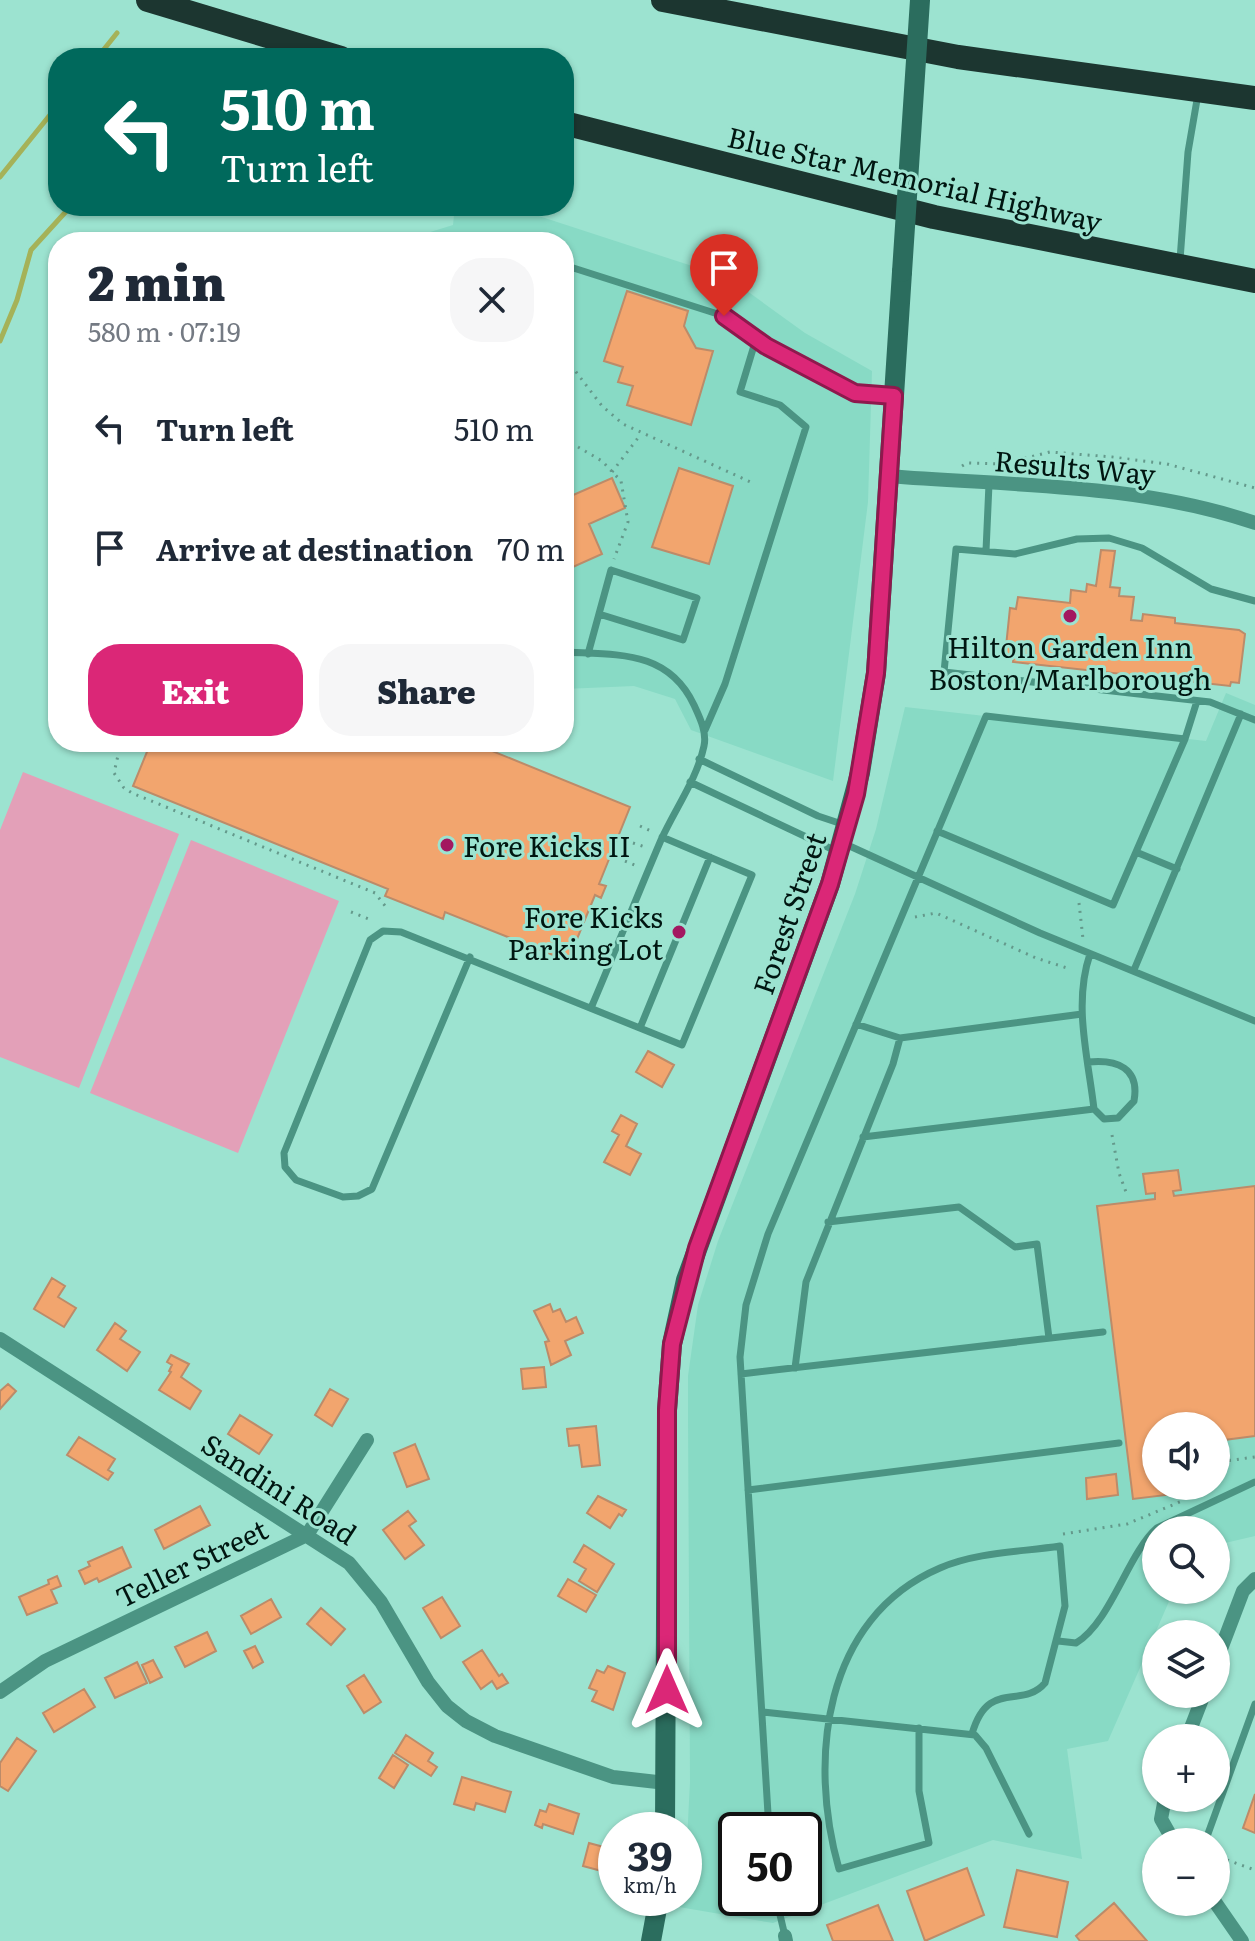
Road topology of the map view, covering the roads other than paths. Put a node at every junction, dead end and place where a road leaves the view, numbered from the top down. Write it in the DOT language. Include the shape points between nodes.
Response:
graph roads {
  1 [pos="148,0"];
  2 [pos="663,0"];
  3 [pos="920,0"];
  4 [pos="308,48"];
  5 [pos="1198,92"];
  6 [pos="1255,98"];
  7 [pos="574,126"];
  8 [pos="1179,266"];
  9 [pos="574,268"];
  10 [pos="1255,281"];
  11 [pos="756,339"];
  12 [pos="894,396"];
  13 [pos="888,476"];
  14 [pos="989,484"];
  15 [pos="1255,523"];
  16 [pos="986,551"];
  17 [pos="1255,601"];
  18 [pos="599,614"];
  19 [pos="574,653"];
  20 [pos="588,654"];
  21 [pos="1197,701"];
  22 [pos="1241,714"];
  23 [pos="1255,720"];
  24 [pos="705,730"];
  25 [pos="1185,739"];
  26 [pos="699,759"];
  27 [pos="690,782"];
  28 [pos="937,831"];
  29 [pos="662,837"];
  30 [pos="843,840"];
  31 [pos="1136,852"];
  32 [pos="710,857"];
  33 [pos="1177,869"];
  34 [pos="918,876"];
  35 [pos="1090,954"];
  36 [pos="470,957"];
  37 [pos="1134,970"];
  38 [pos="591,1008"];
  39 [pos="1082,1014"];
  40 [pos="1255,1021"];
  41 [pos="856,1024"];
  42 [pos="640,1028"];
  43 [pos="900,1038"];
  44 [pos="1088,1062"];
  45 [pos="1094,1109"];
  46 [pos="863,1137"];
  47 [pos="828,1222"];
  48 [pos="1103,1332"];
  49 [pos="1049,1338"];
  50 [pos="0,1339"];
  51 [pos="795,1368"];
  52 [pos="741,1374"];
  53 [pos="367,1440"];
  54 [pos="1119,1443"];
  55 [pos="1255,1482"];
  56 [pos="748,1490"];
  57 [pos="307,1535"];
  58 [pos="1255,1579"];
  59 [pos="1230,1624"];
  60 [pos="1058,1641"];
  61 [pos="0,1692"];
  62 [pos="1255,1704"];
  63 [pos="763,1712"];
  64 [pos="828,1719"];
  65 [pos="919,1728"];
  66 [pos="972,1734"];
  67 [pos="666,1783"];
  68 [pos="665,1812"];
  69 [pos="768,1812"];
  70 [pos="1210,1828"];
  71 [pos="1029,1834"];
  72 [pos="656,1916"];
  73 [pos="780,1916"];
  74 [pos="1225,1916"];
  75 [pos="785,1939"];
  76 [pos="651,1941"];
  77 [pos="1242,1941"];
  1 -- 4 [label="highway"];
  2 -- 5 [label="highway" via="897,46"];
  3 -- 12 [label="main road, Forest Street, bridge"];
  5 -- 6 [label="highway"];
  5 -- 8 [label="lane"];
  7 -- 8 [label="highway, Blue Star Memorial Highway" via="904,210"];
  8 -- 10 [label="highway, Blue Star Memorial Highway"];
  9 -- 11 [label="lane" via="724,316"];
  11 -- 12 [label="lane" via="855,393"];
  11 -- 24 [label="lane" via="740,392 780,405 806,427 725,684"];
  12 -- 13 [label="main road, Forest Street"];
  13 -- 14 [label="street, Results Way"];
  13 -- 30 [label="main road, Forest Street" via="874,693"];
  14 -- 15 [label="street, Results Way" via="1150,497"];
  14 -- 16 [label="lane"];
  16 -- 17 [label="lane" via="1024,553 1077,539 1109,538 1142,548 1211,589"];
  16 -- 21 [label="lane" via="956,549 944,672"];
  18 -- 18 [label="lane" via="611,570 697,598 683,640"];
  18 -- 20 [label="lane"];
  19 -- 20 [label="lane"];
  20 -- 24 [label="lane" via="651,661 673,673"];
  21 -- 22 [label="lane"];
  21 -- 25 [label="lane"];
  22 -- 23 [label="lane"];
  22 -- 33 [label="lane"];
  24 -- 26 [label="lane"];
  25 -- 28 [label="lane" via="986,716"];
  25 -- 31 [label="lane"];
  26 -- 27 [label="lane"];
  26 -- 30 [label="lane" via="818,816"];
  27 -- 29 [label="lane"];
  27 -- 30 [label="lane"];
  28 -- 31 [label="lane" via="1113,905"];
  28 -- 34 [label="lane"];
  29 -- 32 [label="lane"];
  29 -- 38 [label="lane"];
  30 -- 34 [label="lane"];
  30 -- 67 [label="main road, Forest Street" via="697,1248 672,1344 667,1410"];
  31 -- 33 [label="lane"];
  32 -- 42 [label="lane"];
  32 -- 42 [label="lane" via="752,875 682,1045"];
  33 -- 37 [label="lane"];
  34 -- 35 [label="lane"];
  34 -- 41 [label="lane"];
  35 -- 37 [label="lane"];
  35 -- 39 [label="lane" via="1080,986"];
  36 -- 36 [label="lane" via="401,932 383,931 370,940 284,1153 285,1167 296,1180 343,1197 372,1189"];
  36 -- 38 [label="lane"];
  37 -- 40 [label="lane"];
  38 -- 42 [label="lane"];
  39 -- 43 [label="lane"];
  39 -- 44 [label="lane"];
  41 -- 43 [label="lane"];
  41 -- 52 [label="lane" via="759,1258 744,1316"];
  43 -- 46 [label="lane"];
  44 -- 45 [label="lane"];
  44 -- 45 [label="lane" via="1118,1063 1135,1082 1134,1101 1122,1116 1107,1120"];
  45 -- 46 [label="lane"];
  46 -- 47 [label="lane"];
  47 -- 49 [label="lane" via="959,1207 1015,1247 1037,1244"];
  47 -- 51 [label="lane" via="803,1292"];
  48 -- 49 [label="lane"];
  49 -- 51 [label="lane"];
  50 -- 57 [label="street, Sandini Road"];
  51 -- 52 [label="lane"];
  52 -- 56 [label="lane"];
  53 -- 57 [label="street, Teller Street"];
  54 -- 56 [label="lane"];
  55 -- 60 [label="lane" via="1157,1528 1087,1635 1076,1643"];
  56 -- 63 [label="lane"];
  57 -- 61 [label="street, Teller Street" via="45,1661"];
  57 -- 67 [label="street, Sandini Road" via="366,1581 428,1682 466,1721 613,1777"];
  58 -- 59 [label="street" via="1244,1587"];
  60 -- 64 [label="lane" via="1066,1599 1060,1546 950,1564 911,1584 868,1623 845,1661"];
  60 -- 66 [label="lane" via="1043,1686 991,1702 979,1714"];
  62 -- 70 [label="lane"];
  63 -- 64 [label="lane"];
  63 -- 69 [label="lane"];
  64 -- 65 [label="lane"];
  64 -- 65 [label="lane" via="826,1805 839,1869 929,1843 919,1791"];
  65 -- 66 [label="lane"];
  66 -- 71 [label="lane" via="984,1744"];
  67 -- 68 [label="main road, Forest Street"];
  72 -- 76 [label="main road"];
  73 -- 75 [label="lane"];
  74 -- 77 [label="street"];
}
